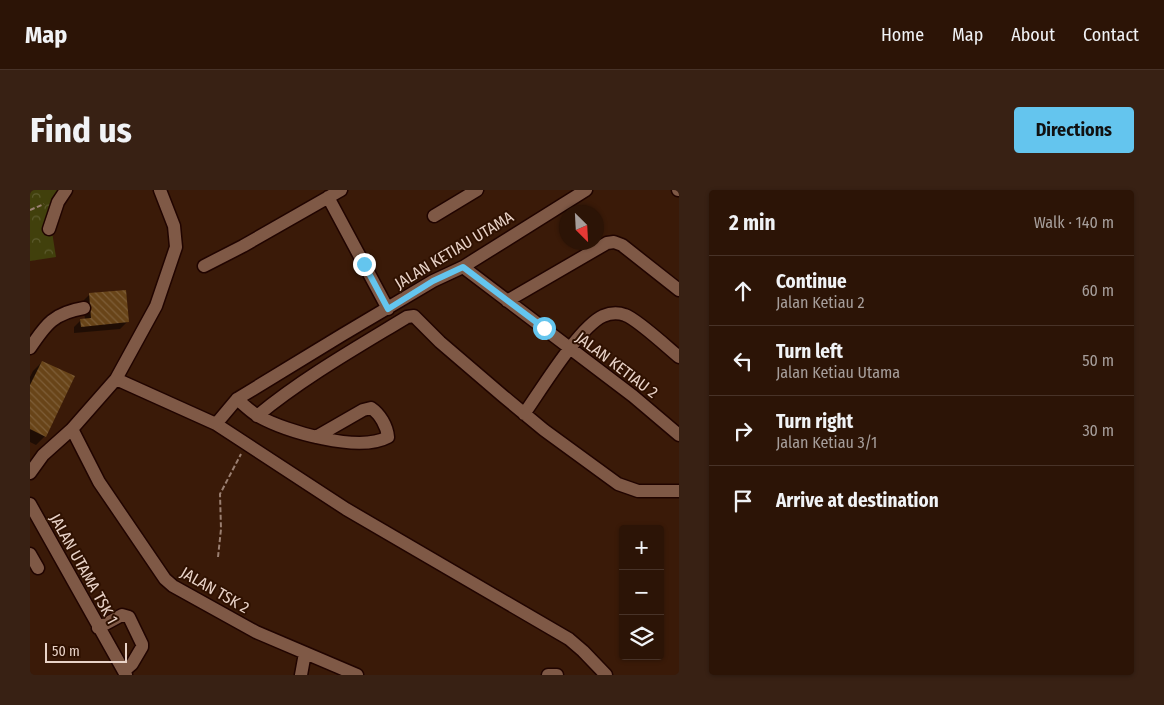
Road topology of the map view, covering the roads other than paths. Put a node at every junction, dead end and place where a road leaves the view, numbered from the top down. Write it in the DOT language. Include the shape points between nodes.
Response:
graph roads {
  1 [pos="66,190"];
  2 [pos="160,190"];
  3 [pos="341,190"];
  4 [pos="477,190"];
  5 [pos="580,191"];
  6 [pos="328,198"];
  7 [pos="434,216"];
  8 [pos="49,229"];
  9 [pos="204,266"];
  10 [pos="463,267"];
  11 [pos="679,290"];
  12 [pos="507,301"];
  13 [pos="84,308"];
  14 [pos="388,309"];
  15 [pos="30,348"];
  16 [pos="569,349"];
  17 [pos="679,357"];
  18 [pos="116,378"];
  19 [pos="237,399"];
  20 [pos="524,414"];
  21 [pos="257,416"];
  22 [pos="216,424"];
  23 [pos="72,429"];
  24 [pos="679,435"];
  25 [pos="316,437"];
  26 [pos="32,466"];
  27 [pos="679,491"];
  28 [pos="30,504"];
  29 [pos="30,554"];
  30 [pos="38,568"];
  31 [pos="98,628"];
  32 [pos="305,653"];
  33 [pos="331,670"];
  34 [pos="125,673"];
  35 [pos="301,675"];
  36 [pos="357,675"];
  37 [pos="548,675"];
  38 [pos="557,675"];
  39 [pos="606,675"];
  1 -- 8 [label="street" via="58,202"];
  2 -- 18 [label="street" via="174,226 176,247 156,306"];
  3 -- 6 [label="street"];
  4 -- 7 [label="street"];
  5 -- 10 [label="street, JALAN KETIAU UTAMA"];
  6 -- 9 [label="street"];
  6 -- 14 [label="street"];
  10 -- 12 [label="street, JALAN KETIAU 2"];
  10 -- 14 [label="street, JALAN KETIAU UTAMA"];
  11 -- 12 [label="street" via="614,242 606,243"];
  12 -- 16 [label="street, JALAN KETIAU 2"];
  13 -- 15 [label="street" via="56,317"];
  14 -- 19 [label="street, JALAN KETIAU UTAMA"];
  16 -- 17 [label="street" via="590,324 612,313 629,316"];
  16 -- 20 [label="street"];
  16 -- 24 [label="street, JALAN KETIAU 2"];
  18 -- 22 [label="street"];
  18 -- 23 [label="street"];
  19 -- 21 [label="street"];
  19 -- 22 [label="street, JALAN KETIAU UTAMA"];
  20 -- 21 [label="street" via="446,348 414,316 406,317 308,378"];
  20 -- 27 [label="street" via="618,484 638,491"];
  21 -- 25 [label="street" via="290,431"];
  22 -- 39 [label="street" via="346,509 569,639 584,650"];
  23 -- 26 [label="street"];
  23 -- 32 [label="street, JALAN TSK 2" via="99,482 165,579 256,632"];
  25 -- 25 [label="street" via="360,442 380,442 388,437 387,429 371,408"];
  28 -- 31 [label="street, JALAN UTAMA TSK 1"];
  29 -- 30 [label="street"];
  31 -- 34 [label="street, JALAN UTAMA TSK 1"];
  31 -- 34 [label="street" via="122,615 128,617 142,647"];
  32 -- 33 [label="street, JALAN TSK 2"];
  32 -- 35 [label="street"];
  33 -- 36 [label="street, JALAN TSK 2"];
  37 -- 38 [label="street"];
}
